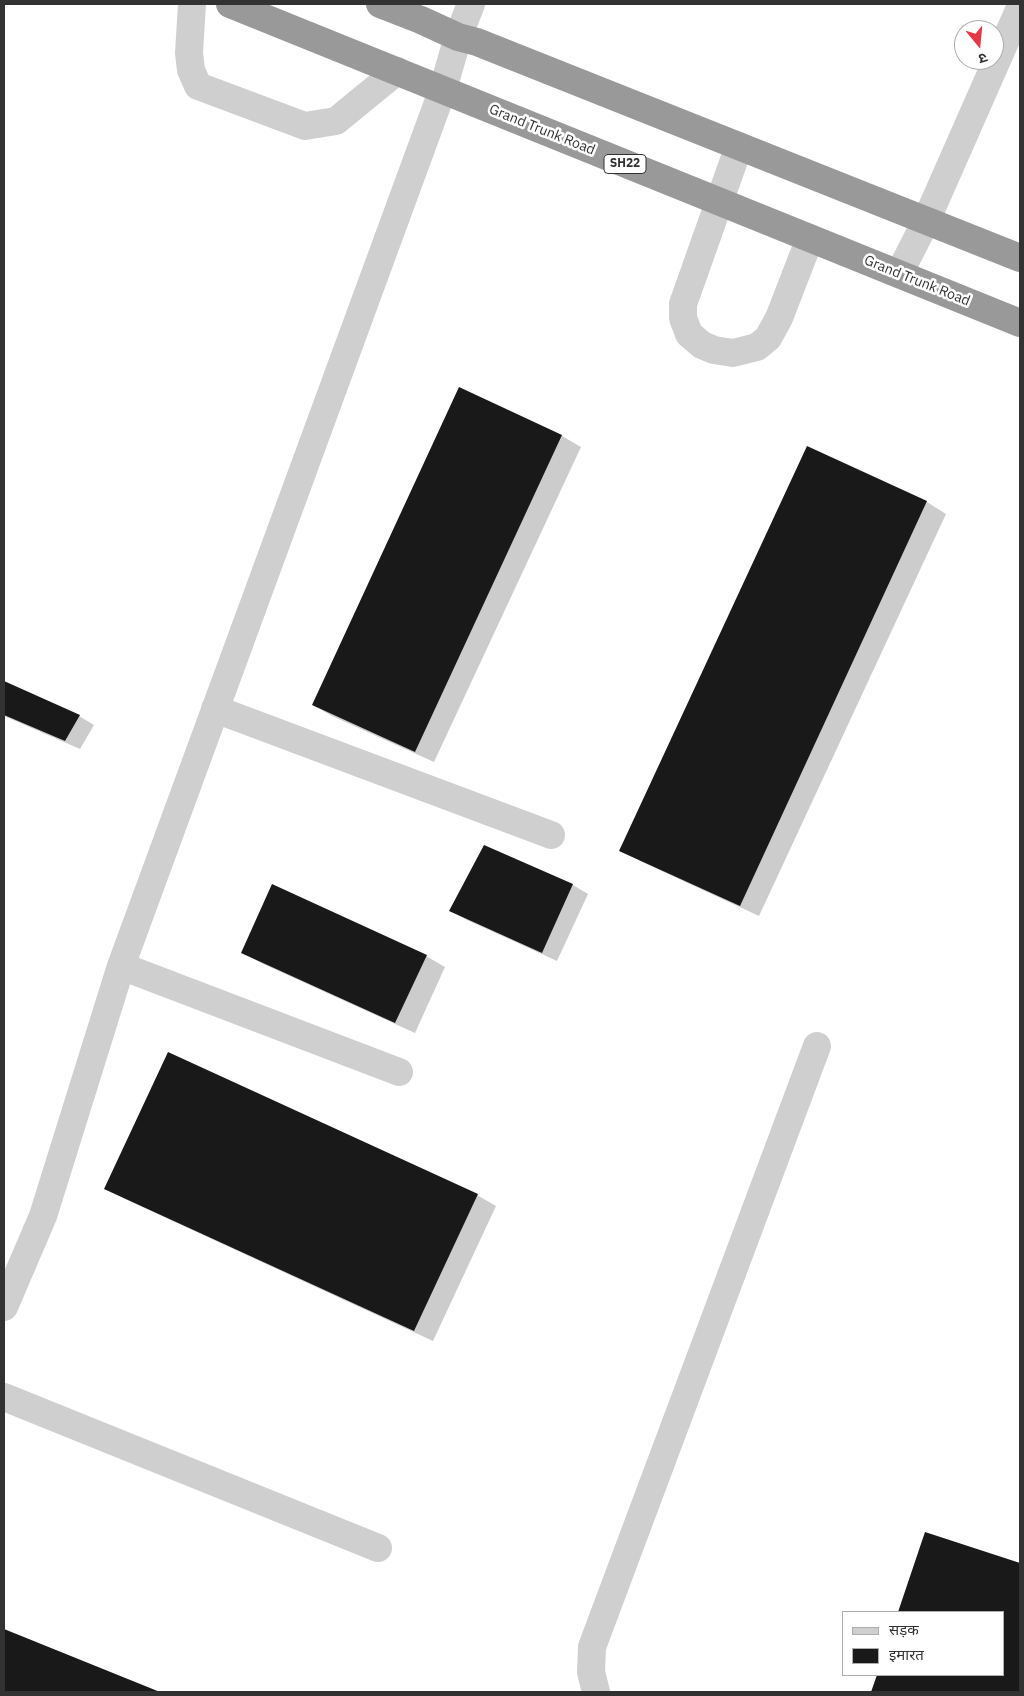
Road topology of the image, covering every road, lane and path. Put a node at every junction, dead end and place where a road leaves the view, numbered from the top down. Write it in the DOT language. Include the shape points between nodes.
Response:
graph roads {
  1 [pos="192,4"];
  2 [pos="230,4"];
  3 [pos="380,4"];
  4 [pos="471,4"];
  5 [pos="1020,8"];
  6 [pos="458,37"];
  7 [pos="397,71"];
  8 [pos="443,89"];
  9 [pos="739,146"];
  10 [pos="719,201"];
  11 [pos="926,221"];
  12 [pos="810,238"];
  13 [pos="1020,258"];
  14 [pos="899,274"];
  15 [pos="1020,323"];
  16 [pos="215,709"];
  17 [pos="550,835"];
  18 [pos="121,966"];
  19 [pos="817,1046"];
  20 [pos="399,1072"];
  21 [pos="4,1307"];
  22 [pos="4,1397"];
  23 [pos="378,1548"];
  24 [pos="596,1692"];
  1 -- 7 [label="street" via="189,53 191,70 198,86 305,126 336,121"];
  2 -- 7 [label="highway, Grand Trunk Road / SH22"];
  3 -- 6 [label="highway"];
  4 -- 6 [label="street"];
  5 -- 11 [label="street"];
  6 -- 8 [label="street"];
  6 -- 9 [label="highway"];
  7 -- 8 [label="highway, Grand Trunk Road / SH22"];
  8 -- 10 [label="highway, Grand Trunk Road / SH22"];
  8 -- 16 [label="street"];
  9 -- 10 [label="street"];
  9 -- 11 [label="highway"];
  10 -- 12 [label="highway, Grand Trunk Road / SH22"];
  10 -- 12 [label="street" via="683,304 683,318 689,334 702,346 734,353 757,347 768,338"];
  11 -- 13 [label="highway"];
  11 -- 14 [label="street"];
  12 -- 14 [label="highway, Grand Trunk Road / SH22"];
  14 -- 15 [label="highway, Grand Trunk Road / SH22"];
  16 -- 17 [label="street"];
  16 -- 18 [label="street"];
  18 -- 20 [label="street"];
  18 -- 21 [label="street" via="43,1216"];
  19 -- 24 [label="street" via="592,1647 591,1672"];
  22 -- 23 [label="street"];
}
